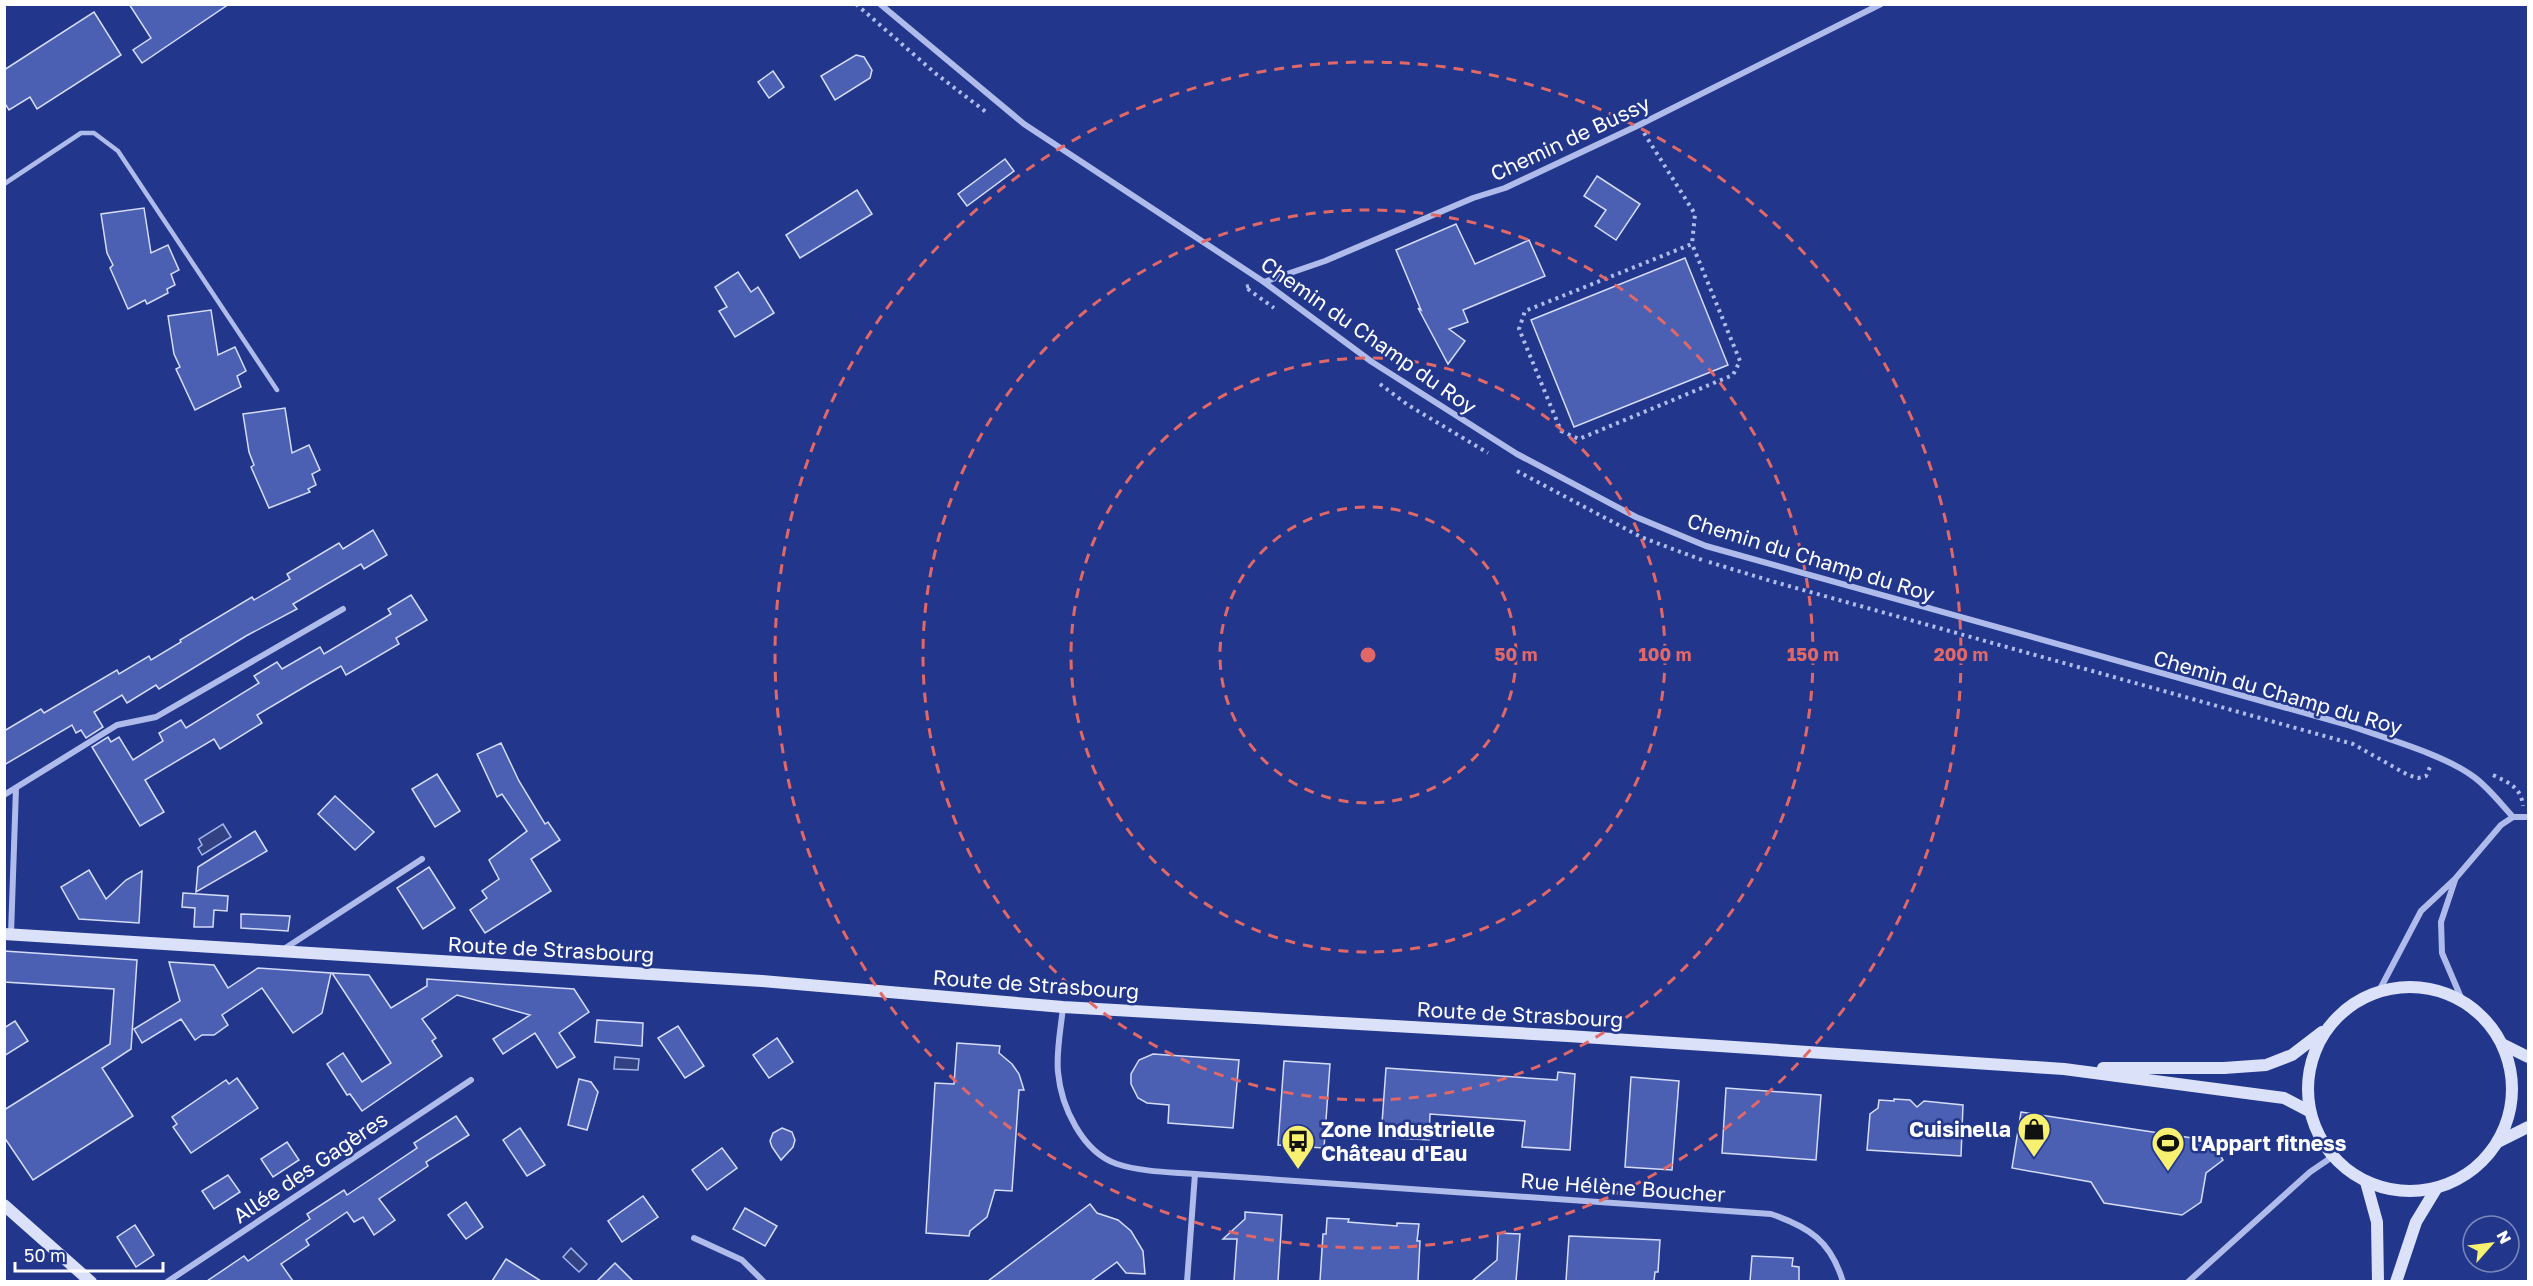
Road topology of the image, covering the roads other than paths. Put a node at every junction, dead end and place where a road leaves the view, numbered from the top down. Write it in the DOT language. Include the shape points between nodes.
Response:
graph roads {
  1 [pos="880,4"];
  2 [pos="1881,4"];
  3 [pos="4,184"];
  4 [pos="1264,282"];
  5 [pos="277,390"];
  6 [pos="343,609"];
  7 [pos="16,788"];
  8 [pos="4,795"];
  9 [pos="2513,817"];
  10 [pos="2529,817"];
  11 [pos="422,859"];
  12 [pos="2455,879"];
  13 [pos="8,935"];
  14 [pos="278,952"];
  15 [pos="2379,991"];
  16 [pos="2462,1000"];
  17 [pos="1063,1007"];
  18 [pos="2325,1030"];
  19 [pos="2502,1044"];
  20 [pos="2529,1057"];
  21 [pos="2064,1069"];
  22 [pos="471,1080"];
  23 [pos="2309,1111"];
  24 [pos="2529,1127"];
  25 [pos="2498,1142"];
  26 [pos="2332,1156"];
  27 [pos="1195,1174"];
  28 [pos="2366,1182"];
  29 [pos="2436,1189"];
  30 [pos="4,1205"];
  31 [pos="694,1238"];
  32 [pos="91,1281"];
  33 [pos="167,1281"];
  34 [pos="764,1281"];
  35 [pos="1186,1281"];
  36 [pos="1843,1281"];
  37 [pos="2188,1281"];
  38 [pos="2378,1281"];
  39 [pos="2396,1281"];
  1 -- 4 [label="street, Chemin du Champ du Roy" via="1024,124"];
  2 -- 4 [label="street, Chemin de Bussy" via="1505,188"];
  3 -- 5 [label="lane" via="81,134 94,133 118,151"];
  4 -- 9 [label="street, Chemin du Champ du Roy" via="1372,362 1517,454 1636,517 1706,546 2348,725 2472,775"];
  6 -- 7 [label="street" via="156,717 117,725"];
  7 -- 8 [label="street"];
  7 -- 13 [label="street"];
  9 -- 10 [label="street"];
  9 -- 12 [label="street" via="2501,825"];
  11 -- 14 [label="street"];
  12 -- 15 [label="street" via="2421,911"];
  12 -- 16 [label="street" via="2441,922 2442,953"];
  13 -- 14 [label="main road, Route de Strasbourg"];
  14 -- 17 [label="main road, Route de Strasbourg" via="762,981"];
  15 -- 16 [label="main road" via="2407,986 2435,989"];
  15 -- 18 [label="main road" via="2358,999"];
  16 -- 19 [label="main road" via="2485,1019"];
  17 -- 21 [label="main road, Route de Strasbourg"];
  17 -- 27 [label="street, Rue Hélène Boucher" via="1058,1071 1065,1106 1098,1155 1144,1170"];
  18 -- 21 [label="main road, Route de Strasbourg" via="2292,1055 2266,1065"];
  18 -- 23 [label="main road" via="2313,1055 2307,1082"];
  19 -- 20 [label="main road"];
  19 -- 25 [label="main road" via="2512,1077 2511,1110"];
  21 -- 23 [label="main road, Route de Strasbourg" via="2284,1098"];
  22 -- 33 [label="street, Allée des Gagères"];
  23 -- 26 [label="main road"];
  24 -- 25 [label="main road"];
  25 -- 29 [label="main road" via="2482,1163"];
  26 -- 28 [label="main road"];
  26 -- 37 [label="street"];
  27 -- 35 [label="street"];
  27 -- 36 [label="street, Rue Hélène Boucher" via="1771,1214 1800,1224 1826,1244"];
  28 -- 29 [label="main road" via="2389,1190"];
  28 -- 38 [label="main road" via="2377,1222"];
  29 -- 39 [label="main road" via="2416,1222"];
  30 -- 32 [label="main road"];
  31 -- 34 [label="street" via="742,1260"];
}
